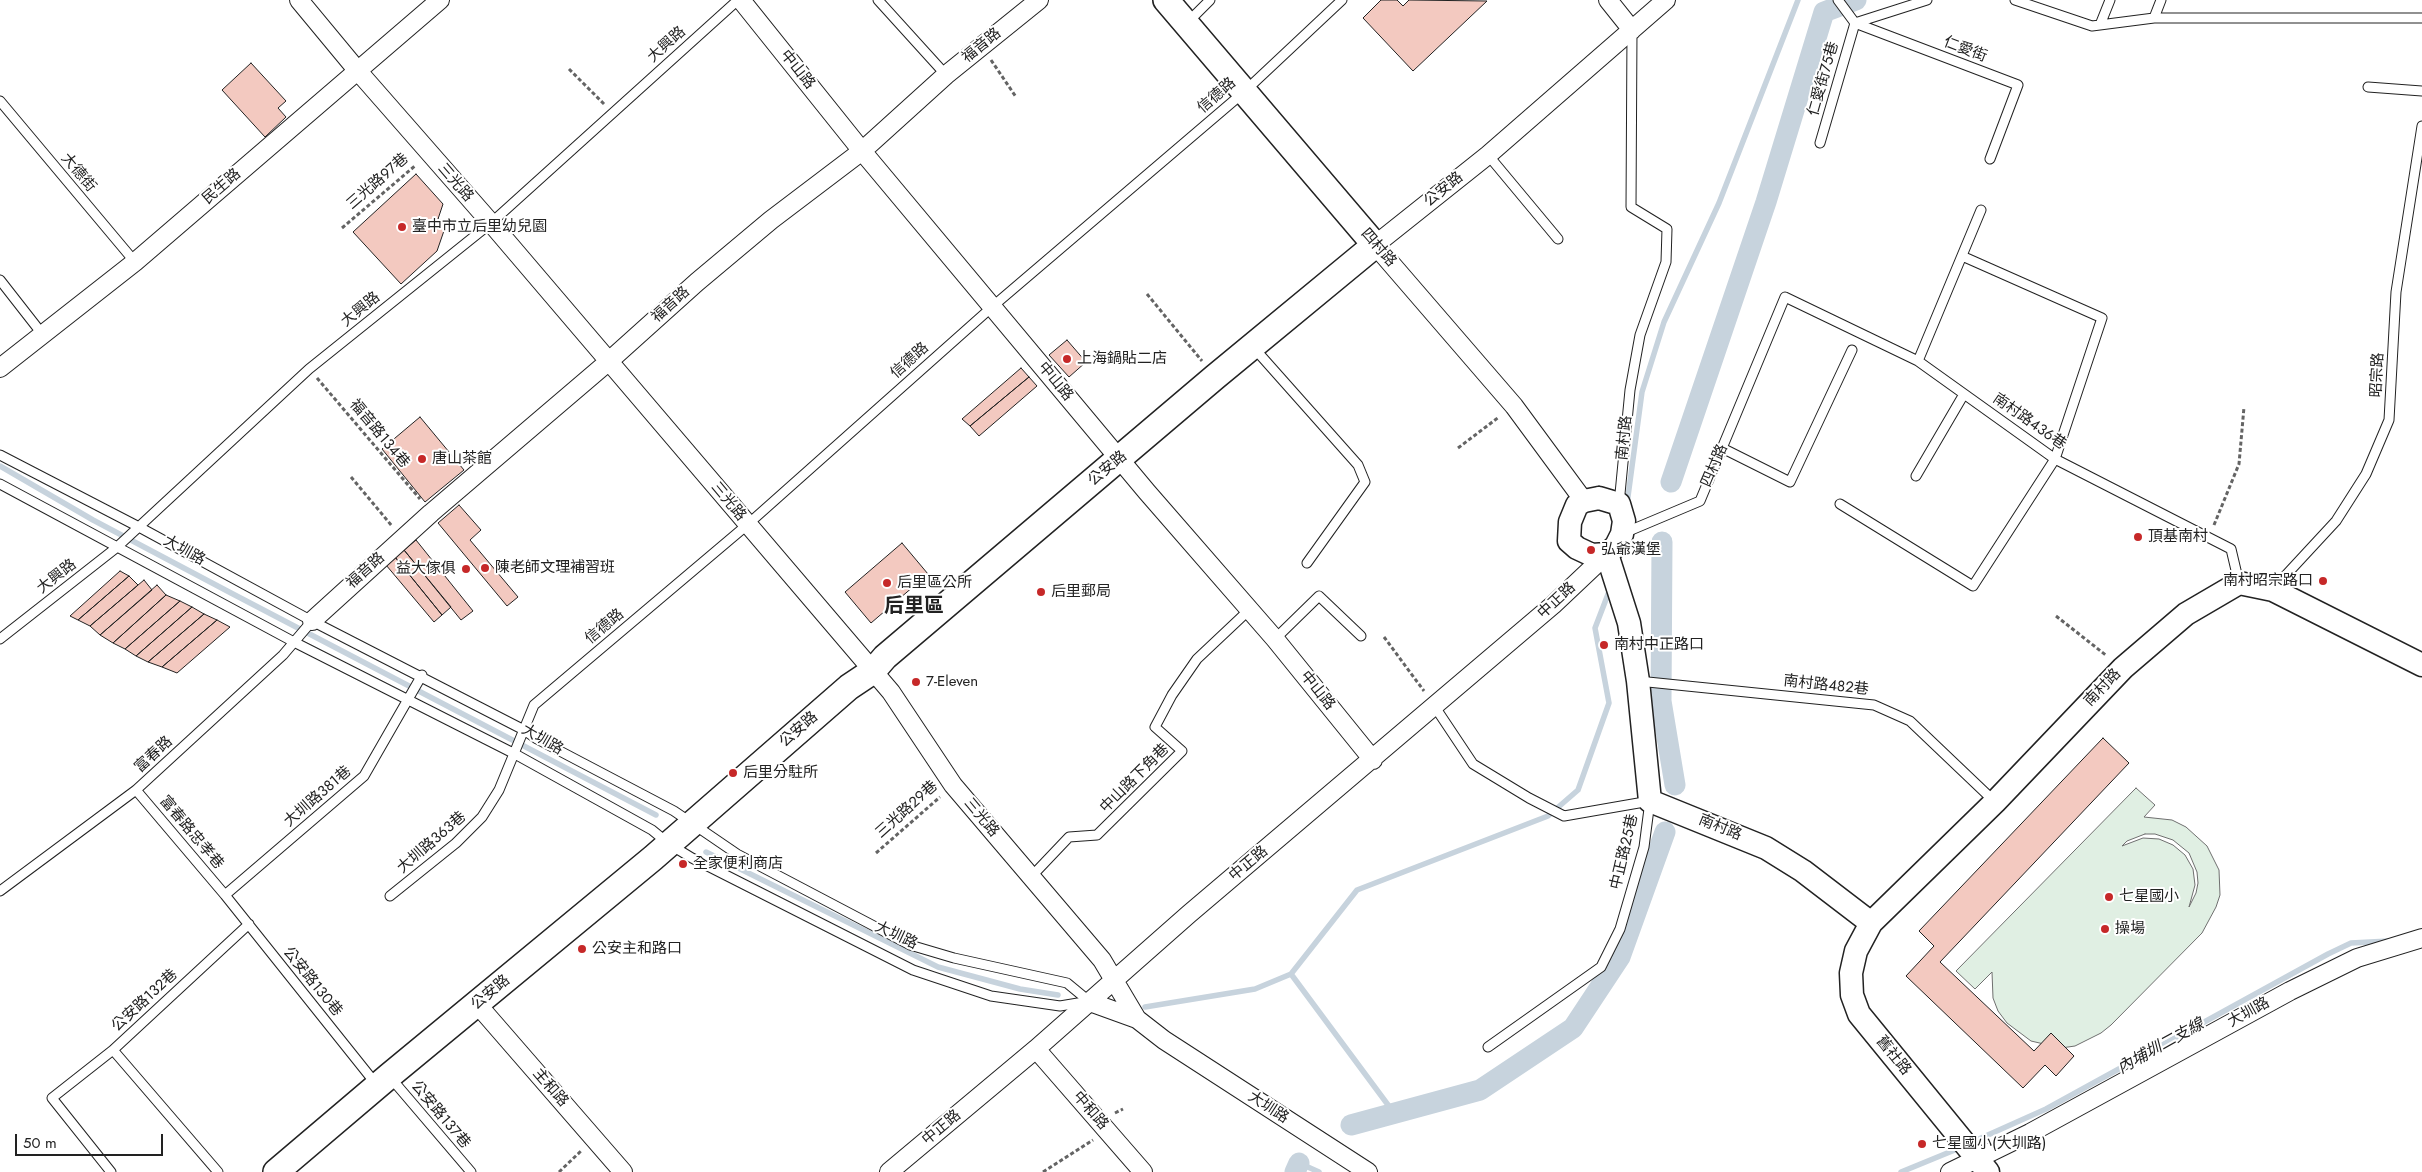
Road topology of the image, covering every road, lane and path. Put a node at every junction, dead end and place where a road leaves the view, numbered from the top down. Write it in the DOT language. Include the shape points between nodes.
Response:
graph roads {
  1 [pos="299,0"];
  2 [pos="440,0"];
  3 [pos="740,0"];
  4 [pos="878,0"];
  5 [pos="1039,0"];
  6 [pos="1166,0"];
  7 [pos="1210,0"];
  8 [pos="1342,0"];
  9 [pos="1608,0"];
  10 [pos="1666,0"];
  11 [pos="1838,0"];
  12 [pos="1927,0"];
  13 [pos="2015,0"];
  14 [pos="2110,0"];
  15 [pos="2161,0"];
  16 [pos="2154,18"];
  17 [pos="2422,18"];
  18 [pos="1855,22"];
  19 [pos="1186,24"];
  20 [pos="2100,25"];
  21 [pos="1632,30"];
  22 [pos="981,46"];
  23 [pos="356,70"];
  24 [pos="569,70"];
  25 [pos="946,76"];
  26 [pos="2368,87"];
  27 [pos="2422,91"];
  28 [pos="1244,92"];
  29 [pos="1016,97"];
  30 [pos="0,101"];
  31 [pos="612,112"];
  32 [pos="2422,126"];
  33 [pos="1820,143"];
  34 [pos="862,151"];
  35 [pos="430,153"];
  36 [pos="1488,155"];
  37 [pos="1990,158"];
  38 [pos="1981,210"];
  39 [pos="490,222"];
  40 [pos="342,228"];
  41 [pos="1558,239"];
  42 [pos="1376,246"];
  43 [pos="1962,256"];
  44 [pos="135,262"];
  45 [pos="0,280"];
  46 [pos="1147,294"];
  47 [pos="1785,297"];
  48 [pos="992,307"];
  49 [pos="43,335"];
  50 [pos="1252,346"];
  51 [pos="1852,350"];
  52 [pos="1918,361"];
  53 [pos="608,362"];
  54 [pos="0,368"];
  55 [pos="309,369"];
  56 [pos="1215,377"];
  57 [pos="1964,394"];
  58 [pos="1514,406"];
  59 [pos="2244,407"];
  60 [pos="1458,448"];
  61 [pos="1722,448"];
  62 [pos="0,455"];
  63 [pos="1120,459"];
  64 [pos="2055,459"];
  65 [pos="351,476"];
  66 [pos="1916,476"];
  67 [pos="0,484"];
  68 [pos="1584,501"];
  69 [pos="1619,504"];
  70 [pos="1840,504"];
  71 [pos="431,513"];
  72 [pos="747,525"];
  73 [pos="139,527"];
  74 [pos="1622,534"];
  75 [pos="2209,537"];
  76 [pos="402,538"];
  77 [pos="116,548"];
  78 [pos="1607,554"];
  79 [pos="1306,562"];
  80 [pos="2239,582"];
  81 [pos="2273,590"];
  82 [pos="1249,610"];
  83 [pos="2056,616"];
  84 [pos="312,620"];
  85 [pos="1361,636"];
  86 [pos="1384,637"];
  87 [pos="0,639"];
  88 [pos="1275,639"];
  89 [pos="294,642"];
  90 [pos="2422,665"];
  91 [pos="2123,668"];
  92 [pos="872,670"];
  93 [pos="422,675"];
  94 [pos="1643,682"];
  95 [pos="406,699"];
  96 [pos="1435,706"];
  97 [pos="524,730"];
  98 [pos="515,754"];
  99 [pos="1373,760"];
  100 [pos="953,785"];
  101 [pos="136,790"];
  102 [pos="1650,801"];
  103 [pos="1995,802"];
  104 [pos="692,823"];
  105 [pos="669,844"];
  106 [pos="876,853"];
  107 [pos="1030,877"];
  108 [pos="0,891"];
  109 [pos="225,895"];
  110 [pos="390,896"];
  111 [pos="1871,923"];
  112 [pos="249,924"];
  113 [pos="2422,938"];
  114 [pos="1115,979"];
  115 [pos="1090,1002"];
  116 [pos="478,1004"];
  117 [pos="1137,1019"];
  118 [pos="1488,1047"];
  119 [pos="1036,1049"];
  120 [pos="113,1050"];
  121 [pos="383,1081"];
  122 [pos="1107,1131"];
  123 [pos="594,1138"];
  124 [pos="1983,1166"];
  125 [pos="111,1172"];
  126 [pos="218,1172"];
  127 [pos="276,1172"];
  128 [pos="470,1172"];
  129 [pos="559,1172"];
  130 [pos="623,1172"];
  131 [pos="889,1172"];
  132 [pos="1043,1172"];
  133 [pos="1143,1172"];
  134 [pos="1368,1172"];
  135 [pos="1950,1172"];
  1 -- 23 [label="street, 三光路"];
  2 -- 23 [label="street, 民生路"];
  3 -- 31 [label="lane, 大興路"];
  3 -- 34 [label="street, 中山路"];
  4 -- 25 [label="lane"];
  5 -- 22 [label="street, 福音路"];
  6 -- 19 [label="main road, 四村路"];
  7 -- 19 [label="lane"];
  8 -- 28 [label="lane, 信德路"];
  9 -- 21 [label="street"];
  10 -- 21 [label="street, 公安路"];
  11 -- 18 [label="lane"];
  12 -- 18 [label="lane"];
  13 -- 20 [label="lane" via="2092,26"];
  14 -- 20 [label="lane"];
  15 -- 16 [label="lane"];
  16 -- 17 [label="lane"];
  16 -- 20 [label="lane"];
  18 -- 33 [label="lane, 仁愛街75巷"];
  18 -- 37 [label="lane, 仁愛街" via="2018,85"];
  19 -- 28 [label="main road, 四村路"];
  21 -- 36 [label="street, 公安路"];
  21 -- 69 [label="lane, 南村路" via="1631,207 1668,229 1666,262 1640,335 1630,390"];
  22 -- 25 [label="street, 福音路"];
  22 -- 29 [label="path"];
  23 -- 35 [label="street, 三光路"];
  23 -- 44 [label="street, 民生路"];
  24 -- 31 [label="path"];
  25 -- 34 [label="street, 福音路"];
  26 -- 27 [label="lane"];
  28 -- 42 [label="main road, 四村路"];
  28 -- 48 [label="lane, 信德路"];
  30 -- 44 [label="lane, 大德街"];
  31 -- 39 [label="lane, 大興路"];
  32 -- 81 [label="lane, 昭宗路" via="2396,292 2389,420 2366,474 2336,521"];
  34 -- 48 [label="street, 中山路"];
  34 -- 53 [label="street, 福音路" via="771,220"];
  35 -- 39 [label="street, 三光路"];
  35 -- 40 [label="path, 三光路97巷"];
  36 -- 41 [label="lane"];
  36 -- 42 [label="street, 公安路"];
  38 -- 43 [label="lane"];
  39 -- 53 [label="street, 三光路"];
  39 -- 55 [label="lane, 大興路"];
  42 -- 50 [label="main road, 公安路"];
  42 -- 58 [label="street, 四村路"];
  43 -- 52 [label="lane"];
  43 -- 64 [label="lane" via="2102,318"];
  44 -- 49 [label="street, 民生路"];
  45 -- 49 [label="lane"];
  46 -- 56 [label="path"];
  47 -- 52 [label="lane, 南村路436巷"];
  47 -- 61 [label="lane, 四村路"];
  48 -- 63 [label="street, 中山路"];
  48 -- 72 [label="lane, 信德路"];
  49 -- 54 [label="street, 民生路"];
  50 -- 56 [label="main road, 公安路"];
  50 -- 79 [label="lane" via="1358,465 1366,482"];
  51 -- 61 [label="lane" via="1790,482"];
  52 -- 57 [label="lane, 南村路436巷"];
  53 -- 71 [label="street, 福音路"];
  53 -- 72 [label="street, 三光路"];
  55 -- 71 [label="path, 福音路134巷"];
  55 -- 73 [label="lane, 大興路"];
  56 -- 63 [label="main road, 公安路"];
  57 -- 64 [label="lane, 南村路436巷"];
  57 -- 66 [label="lane"];
  58 -- 60 [label="path"];
  58 -- 68 [label="street, 四村路"];
  59 -- 75 [label="path" via="2239,464"];
  61 -- 74 [label="lane, 四村路" via="1700,501"];
  62 -- 73 [label="lane, 大圳路"];
  63 -- 82 [label="street, 中山路"];
  63 -- 92 [label="main road, 公安路"];
  64 -- 70 [label="lane" via="1973,586"];
  64 -- 75 [label="lane, 南村路436巷"];
  65 -- 76 [label="path"];
  67 -- 77 [label="lane, 大圳路"];
  68 -- 69 [label="street" via="1600,498"];
  68 -- 78 [label="street" via="1571,515 1569,540 1592,555"];
  69 -- 74 [label="street, 南村路" via="1624,521"];
  71 -- 76 [label="street, 福音路"];
  72 -- 92 [label="street, 三光路"];
  72 -- 97 [label="lane, 信德路" via="534,705"];
  73 -- 77 [label="lane, 大興路"];
  73 -- 84 [label="lane, 大圳路"];
  74 -- 78 [label="street"];
  75 -- 80 [label="lane, 南村路436巷" via="2231,549"];
  76 -- 84 [label="street, 福音路"];
  77 -- 87 [label="lane, 大興路"];
  77 -- 89 [label="lane, 大圳路"];
  78 -- 94 [label="street"];
  78 -- 96 [label="street, 中正路"];
  80 -- 81 [label="street"];
  80 -- 91 [label="street, 南村路" via="2186,614"];
  81 -- 90 [label="street"];
  82 -- 88 [label="street, 中山路"];
  82 -- 107 [label="lane, 中山路下角巷" via="1197,659 1155,727 1182,751 1097,835 1069,837"];
  83 -- 91 [label="path"];
  84 -- 89 [label="lane, 富春路"];
  84 -- 93 [label="lane, 大圳路"];
  85 -- 88 [label="lane" via="1319,596"];
  86 -- 96 [label="path"];
  88 -- 99 [label="street, 中山路"];
  89 -- 95 [label="lane, 大圳路"];
  89 -- 101 [label="lane, 富春路"];
  91 -- 103 [label="street, 南村路"];
  92 -- 100 [label="street, 三光路"];
  92 -- 104 [label="main road, 公安路" via="848,687"];
  93 -- 95 [label="lane, 大圳路381巷"];
  93 -- 97 [label="lane, 大圳路"];
  94 -- 102 [label="street"];
  94 -- 103 [label="lane, 南村路482巷" via="1874,704 1910,721"];
  95 -- 98 [label="lane, 大圳路"];
  95 -- 109 [label="lane, 大圳路381巷" via="364,776"];
  96 -- 99 [label="street, 中正路"];
  96 -- 102 [label="lane, 中正路25巷" via="1473,764 1564,816"];
  97 -- 98 [label="lane, 信德路"];
  97 -- 104 [label="lane, 大圳路"];
  98 -- 105 [label="lane, 大圳路" via="652,830"];
  98 -- 110 [label="lane, 大圳路363巷" via="499,790 482,817 456,843"];
  99 -- 114 [label="street, 中正路"];
  100 -- 106 [label="path, 三光路29巷"];
  100 -- 107 [label="street, 三光路"];
  101 -- 108 [label="lane, 富春路"];
  101 -- 109 [label="lane, 富春路忠孝巷"];
  102 -- 111 [label="street, 南村路" via="1766,848 1803,871"];
  102 -- 118 [label="lane, 中正路25巷" via="1644,847 1620,929 1601,967"];
  103 -- 111 [label="street, 南村路"];
  104 -- 105 [label="main road, 公安路"];
  104 -- 115 [label="lane, 大圳路" via="737,854 910,945 1067,983"];
  105 -- 115 [label="lane, 大圳路" via="913,970 992,996 1060,1006"];
  105 -- 116 [label="main road, 公安路"];
  107 -- 114 [label="street, 三光路"];
  109 -- 112 [label="lane, 公安路130巷"];
  111 -- 124 [label="street, 舊社路" via="1856,951 1851,974 1852,995 1859,1014"];
  112 -- 120 [label="lane, 公安路132巷"];
  112 -- 121 [label="lane, 公安路130巷"];
  113 -- 124 [label="street, 大圳路" via="2357,958 2290,991"];
  114 -- 115 [label="street, 中正路"];
  114 -- 117 [label="street, 三光路"];
  115 -- 117 [label="street, 大圳路"];
  115 -- 119 [label="street, 中正路"];
  116 -- 121 [label="main road, 公安路"];
  116 -- 123 [label="street, 主和路"];
  117 -- 134 [label="street, 大圳路" via="1164,1040"];
  119 -- 122 [label="street, 中和路"];
  119 -- 131 [label="street, 中正路"];
  120 -- 125 [label="lane" via="52,1098"];
  120 -- 126 [label="lane, 公安路132巷"];
  121 -- 127 [label="main road, 公安路"];
  121 -- 128 [label="lane, 公安路137巷"];
  122 -- 132 [label="path"];
  122 -- 133 [label="street, 中和路"];
  123 -- 129 [label="path"];
  123 -- 130 [label="street, 主和路"];
  124 -- 135 [label="street, 大圳路"];
}
